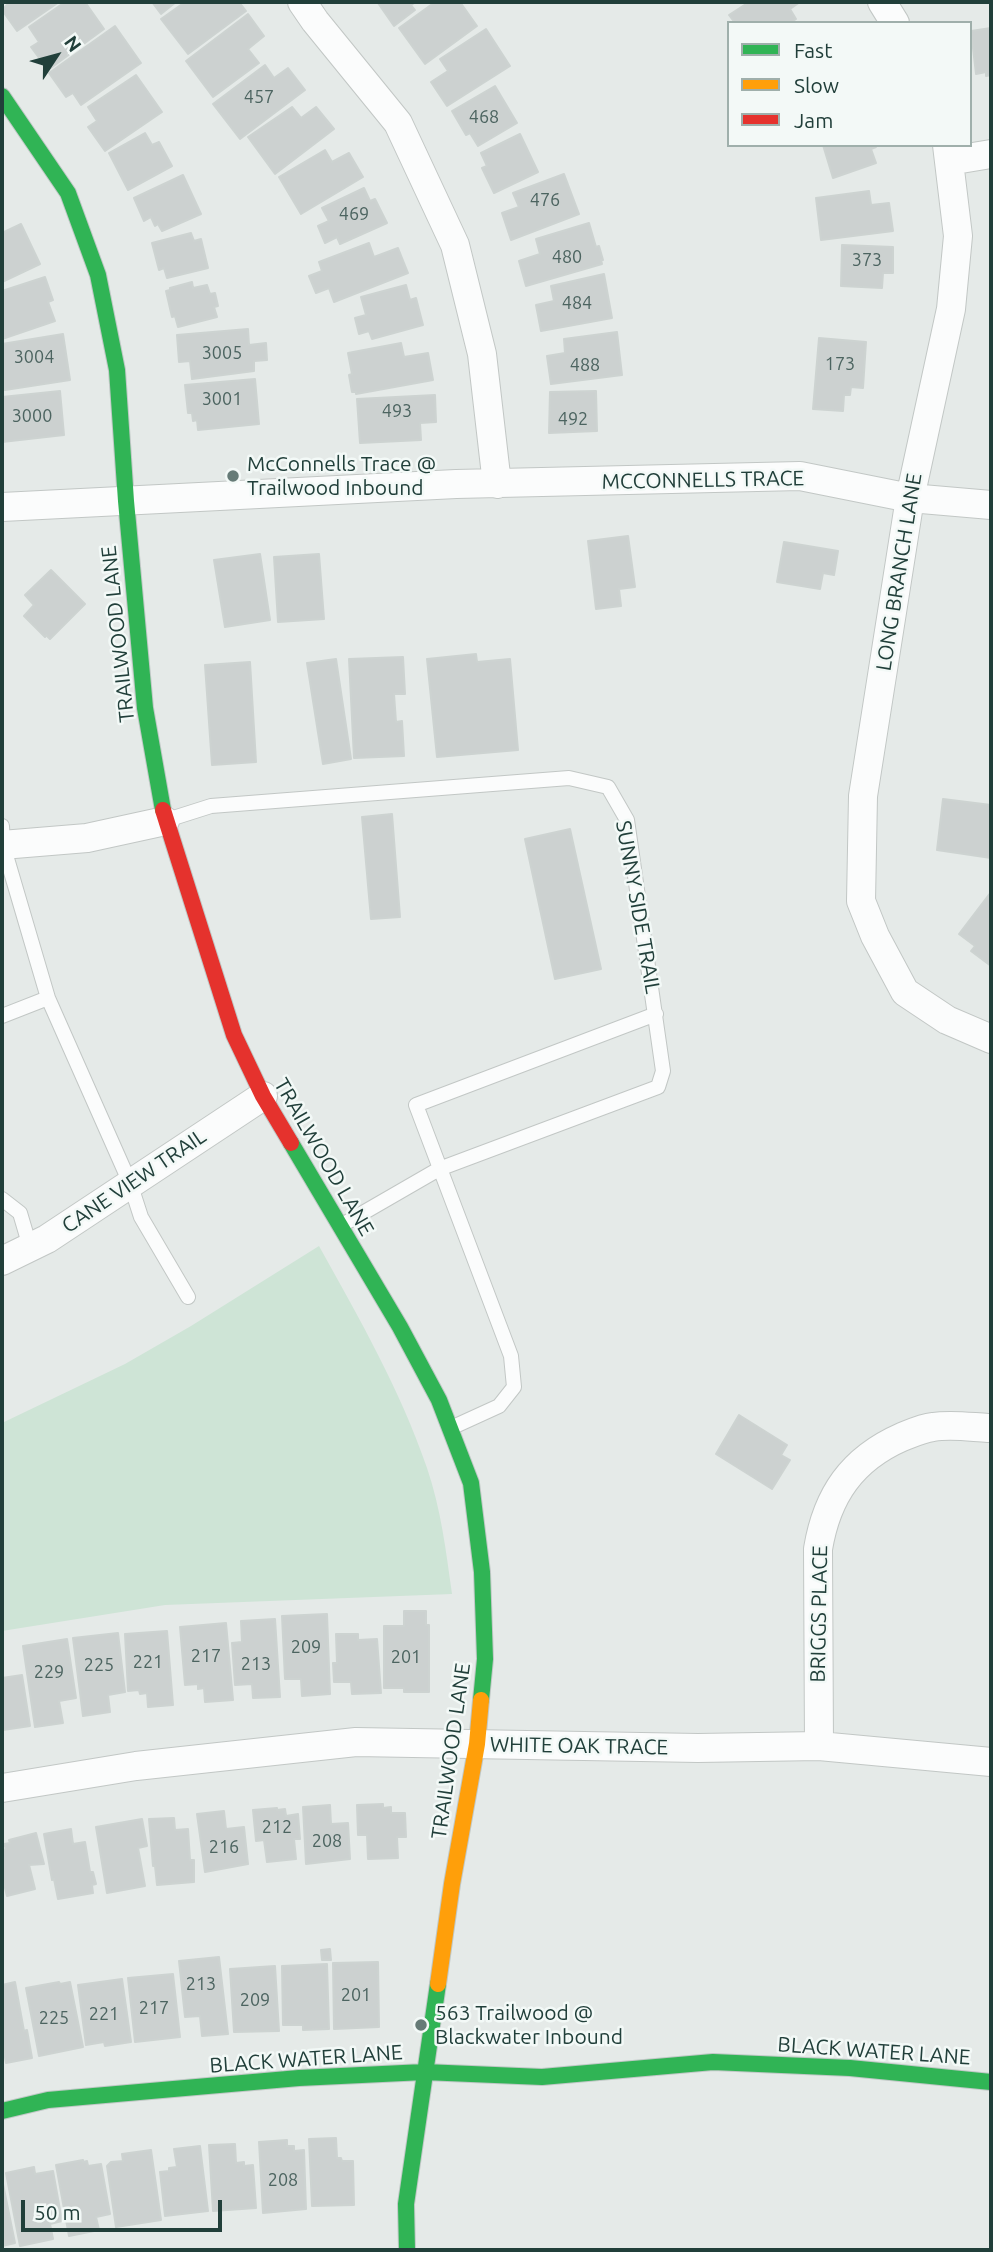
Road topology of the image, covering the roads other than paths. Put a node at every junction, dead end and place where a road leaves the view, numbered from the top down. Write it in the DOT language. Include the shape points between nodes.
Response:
graph roads {
  1 [pos="302,2"];
  2 [pos="882,2"];
  3 [pos="894,21"];
  4 [pos="2,96"];
  5 [pos="948,153"];
  6 [pos="991,154"];
  7 [pos="497,484"];
  8 [pos="909,498"];
  9 [pos="126,501"];
  10 [pos="991,505"];
  11 [pos="2,507"];
  12 [pos="165,821"];
  13 [pos="2,839"];
  14 [pos="48,998"];
  15 [pos="656,1014"];
  16 [pos="2,1016"];
  17 [pos="991,1039"];
  18 [pos="263,1096"];
  19 [pos="439,1169"];
  20 [pos="130,1183"];
  21 [pos="2,1199"];
  22 [pos="340,1226"];
  23 [pos="30,1247"];
  24 [pos="2,1261"];
  25 [pos="188,1297"];
  26 [pos="450,1428"];
  27 [pos="988,1428"];
  28 [pos="477,1744"];
  29 [pos="819,1746"];
  30 [pos="991,1762"];
  31 [pos="2,1788"];
  32 [pos="424,2072"];
  33 [pos="991,2082"];
  34 [pos="2,2111"];
  35 [pos="407,2250"];
  1 -- 7 [label="street" via="398,123 455,245 482,354"];
  2 -- 3 [label="street"];
  4 -- 9 [label="street, TRAILWOOD LANE" via="68,193 98,275 117,370"];
  5 -- 6 [label="street"];
  5 -- 8 [label="street, LONG BRANCH LANE" via="958,236 951,309"];
  7 -- 8 [label="street, MCCONNELLS TRACE" via="800,476"];
  7 -- 9 [label="street, MCCONNELLS TRACE"];
  8 -- 10 [label="street, MCCONNELLS TRACE"];
  8 -- 17 [label="street, LONG BRANCH LANE" via="863,796 861,901 905,992 947,1020"];
  9 -- 11 [label="street, MCCONNELLS TRACE"];
  9 -- 12 [label="street, TRAILWOOD LANE" via="145,708"];
  12 -- 13 [label="street" via="87,838"];
  12 -- 15 [label="lane, SUNNY SIDE TRAIL" via="211,806 569,778 608,787 626,820"];
  12 -- 18 [label="street, TRAILWOOD LANE" via="234,1035"];
  13 -- 14 [label="lane"];
  14 -- 16 [label="lane"];
  14 -- 20 [label="lane"];
  15 -- 19 [label="lane, SUNNY SIDE TRAIL" via="663,1071 658,1087"];
  15 -- 19 [label="lane" via="416,1105"];
  18 -- 20 [label="street, CANE VIEW TRAIL"];
  18 -- 22 [label="street, TRAILWOOD LANE"];
  19 -- 22 [label="lane, SUNNY SIDE TRAIL"];
  19 -- 26 [label="lane" via="511,1356 514,1387 499,1406"];
  20 -- 23 [label="street, CANE VIEW TRAIL"];
  20 -- 25 [label="lane" via="141,1217"];
  21 -- 23 [label="lane" via="20,1213"];
  22 -- 26 [label="street, TRAILWOOD LANE" via="411,1347"];
  23 -- 24 [label="street, CANE VIEW TRAIL"];
  26 -- 28 [label="street, TRAILWOOD LANE" via="471,1483 482,1572 485,1659"];
  27 -- 29 [label="street, BRIGGS PLACE" via="933,1427 884,1445 852,1471 828,1508 818,1549"];
  28 -- 29 [label="street, WHITE OAK TRACE"];
  28 -- 31 [label="street, WHITE OAK TRACE" via="356,1742 136,1766"];
  28 -- 32 [label="street, TRAILWOOD LANE"];
  29 -- 30 [label="street, WHITE OAK TRACE"];
  32 -- 33 [label="street, BLACK WATER LANE" via="542,2077 713,2062 850,2068"];
  32 -- 34 [label="street, BLACK WATER LANE" via="61,2099"];
  32 -- 35 [label="street, TRAILWOOD LANE" via="406,2204"];
}
